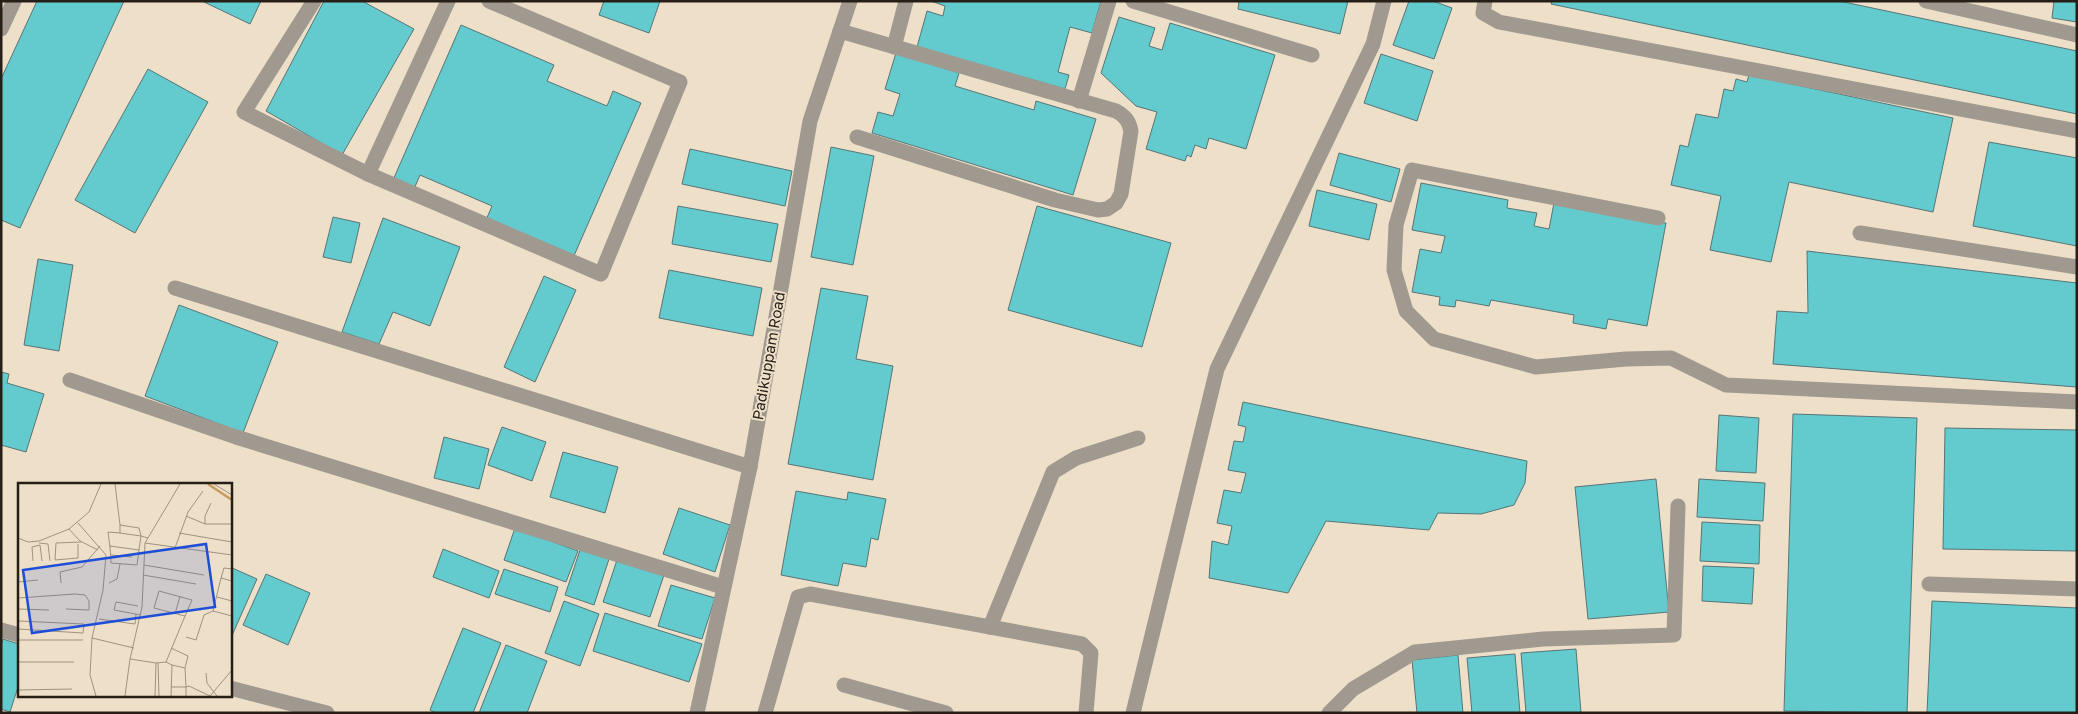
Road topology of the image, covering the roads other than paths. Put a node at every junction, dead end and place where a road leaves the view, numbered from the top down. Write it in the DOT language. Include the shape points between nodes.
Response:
graph roads {
  1 [pos="14,1"];
  2 [pos="314,1"];
  3 [pos="448,1"];
  4 [pos="489,1"];
  5 [pos="850,1"];
  6 [pos="906,1"];
  7 [pos="1109,1"];
  8 [pos="1133,1"];
  9 [pos="1384,1"];
  10 [pos="1485,1"];
  11 [pos="1926,1"];
  12 [pos="1,29"];
  13 [pos="840,31"];
  14 [pos="2077,36"];
  15 [pos="894,46"];
  16 [pos="1312,55"];
  17 [pos="1080,101"];
  18 [pos="2077,132"];
  19 [pos="857,137"];
  20 [pos="368,174"];
  21 [pos="1658,218"];
  22 [pos="1860,233"];
  23 [pos="2077,267"];
  24 [pos="176,288"];
  25 [pos="70,380"];
  26 [pos="2077,402"];
  27 [pos="1138,438"];
  28 [pos="750,467"];
  29 [pos="1678,506"];
  30 [pos="1929,584"];
  31 [pos="723,587"];
  32 [pos="2077,589"];
  33 [pos="990,627"];
  34 [pos="1,630"];
  35 [pos="18,635"];
  36 [pos="844,685"];
  37 [pos="231,688"];
  38 [pos="328,713"];
  39 [pos="697,713"];
  40 [pos="765,713"];
  41 [pos="946,713"];
  42 [pos="1086,713"];
  43 [pos="1133,713"];
  44 [pos="1329,713"];
  1 -- 12 [label="street"];
  2 -- 20 [label="street" via="244,112"];
  3 -- 20 [label="street"];
  4 -- 20 [label="street" via="680,82 601,274"];
  5 -- 13 [label="street, Padikuppam Road"];
  6 -- 15 [label="street"];
  7 -- 17 [label="street"];
  8 -- 16 [label="street"];
  9 -- 43 [label="street" via="1373,44 1217,369"];
  10 -- 18 [label="street" via="1484,13 1499,22"];
  11 -- 14 [label="street"];
  13 -- 15 [label="street"];
  13 -- 28 [label="street, Padikuppam Road" via="810,121"];
  15 -- 17 [label="street"];
  17 -- 19 [label="street" via="1116,111 1129,123 1131,131 1121,194 1107,209 1098,210 1055,200"];
  21 -- 26 [label="street" via="1412,170 1396,225 1394,270 1406,311 1434,339 1536,367 1671,358 1726,385"];
  22 -- 23 [label="street"];
  24 -- 28 [label="street"];
  25 -- 31 [label="street" via="236,437"];
  27 -- 33 [label="street" via="1076,458 1053,472"];
  28 -- 31 [label="street, Padikuppam Road"];
  29 -- 44 [label="street" via="1674,635 1543,639 1415,652 1352,689"];
  30 -- 32 [label="street"];
  31 -- 39 [label="street, Padikuppam Road"];
  33 -- 40 [label="street" via="810,594 798,597"];
  33 -- 42 [label="street" via="1082,644 1091,654"];
  34 -- 35 [label="street"];
  36 -- 41 [label="street"];
  37 -- 38 [label="street"];
}
